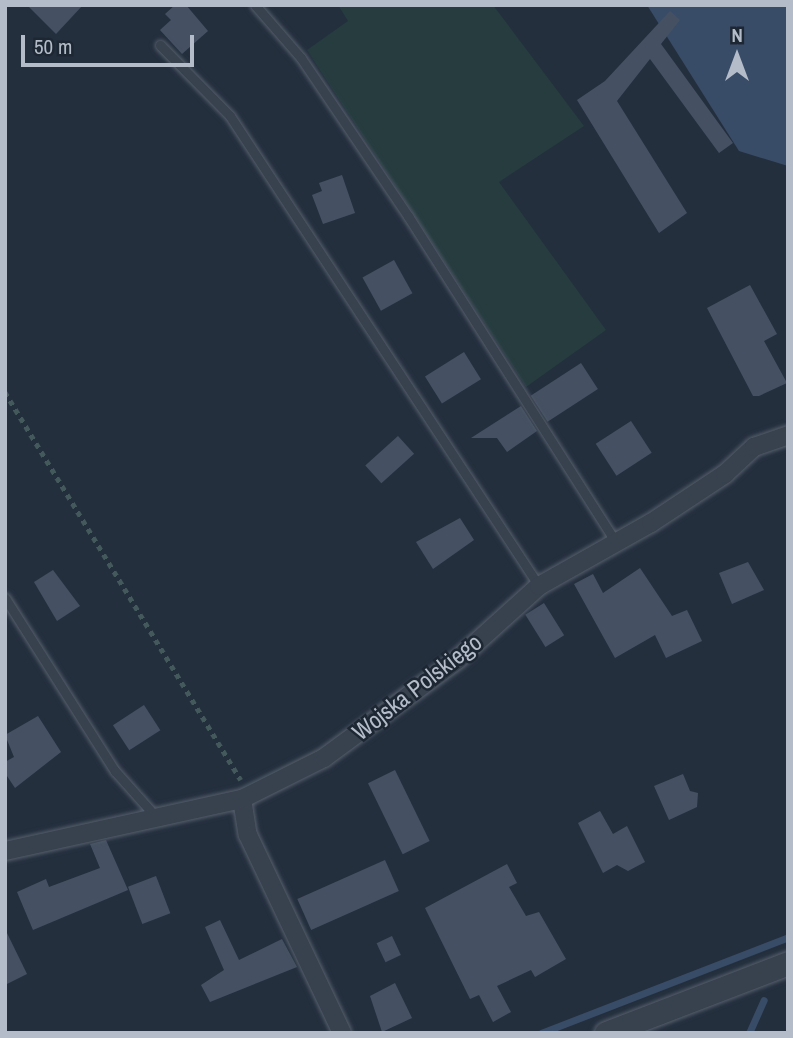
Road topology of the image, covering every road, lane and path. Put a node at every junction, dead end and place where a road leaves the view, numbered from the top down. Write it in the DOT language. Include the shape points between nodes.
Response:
graph roads {
  1 [pos="255,5"];
  2 [pos="160,45"];
  3 [pos="5,392"];
  4 [pos="788,435"];
  5 [pos="616,542"];
  6 [pos="539,586"];
  7 [pos="5,598"];
  8 [pos="242,799"];
  9 [pos="156,817"];
  10 [pos="5,851"];
  11 [pos="788,963"];
  12 [pos="342,1033"];
  13 [pos="606,1033"];
  1 -- 5 [label="lane" via="301,58 400,205"];
  2 -- 6 [label="lane" via="230,116"];
  3 -- 8 [label="path" via="243,784"];
  4 -- 5 [label="street, Wojska Polskiego" via="754,447 725,474"];
  5 -- 6 [label="street, Wojska Polskiego"];
  6 -- 8 [label="street, Wojska Polskiego" via="366,730 324,758"];
  7 -- 9 [label="lane" via="115,771"];
  8 -- 9 [label="street, Wojska Polskiego"];
  8 -- 12 [label="street" via="248,835"];
  9 -- 10 [label="street, Wojska Polskiego"];
  11 -- 13 [label="street"];
}
